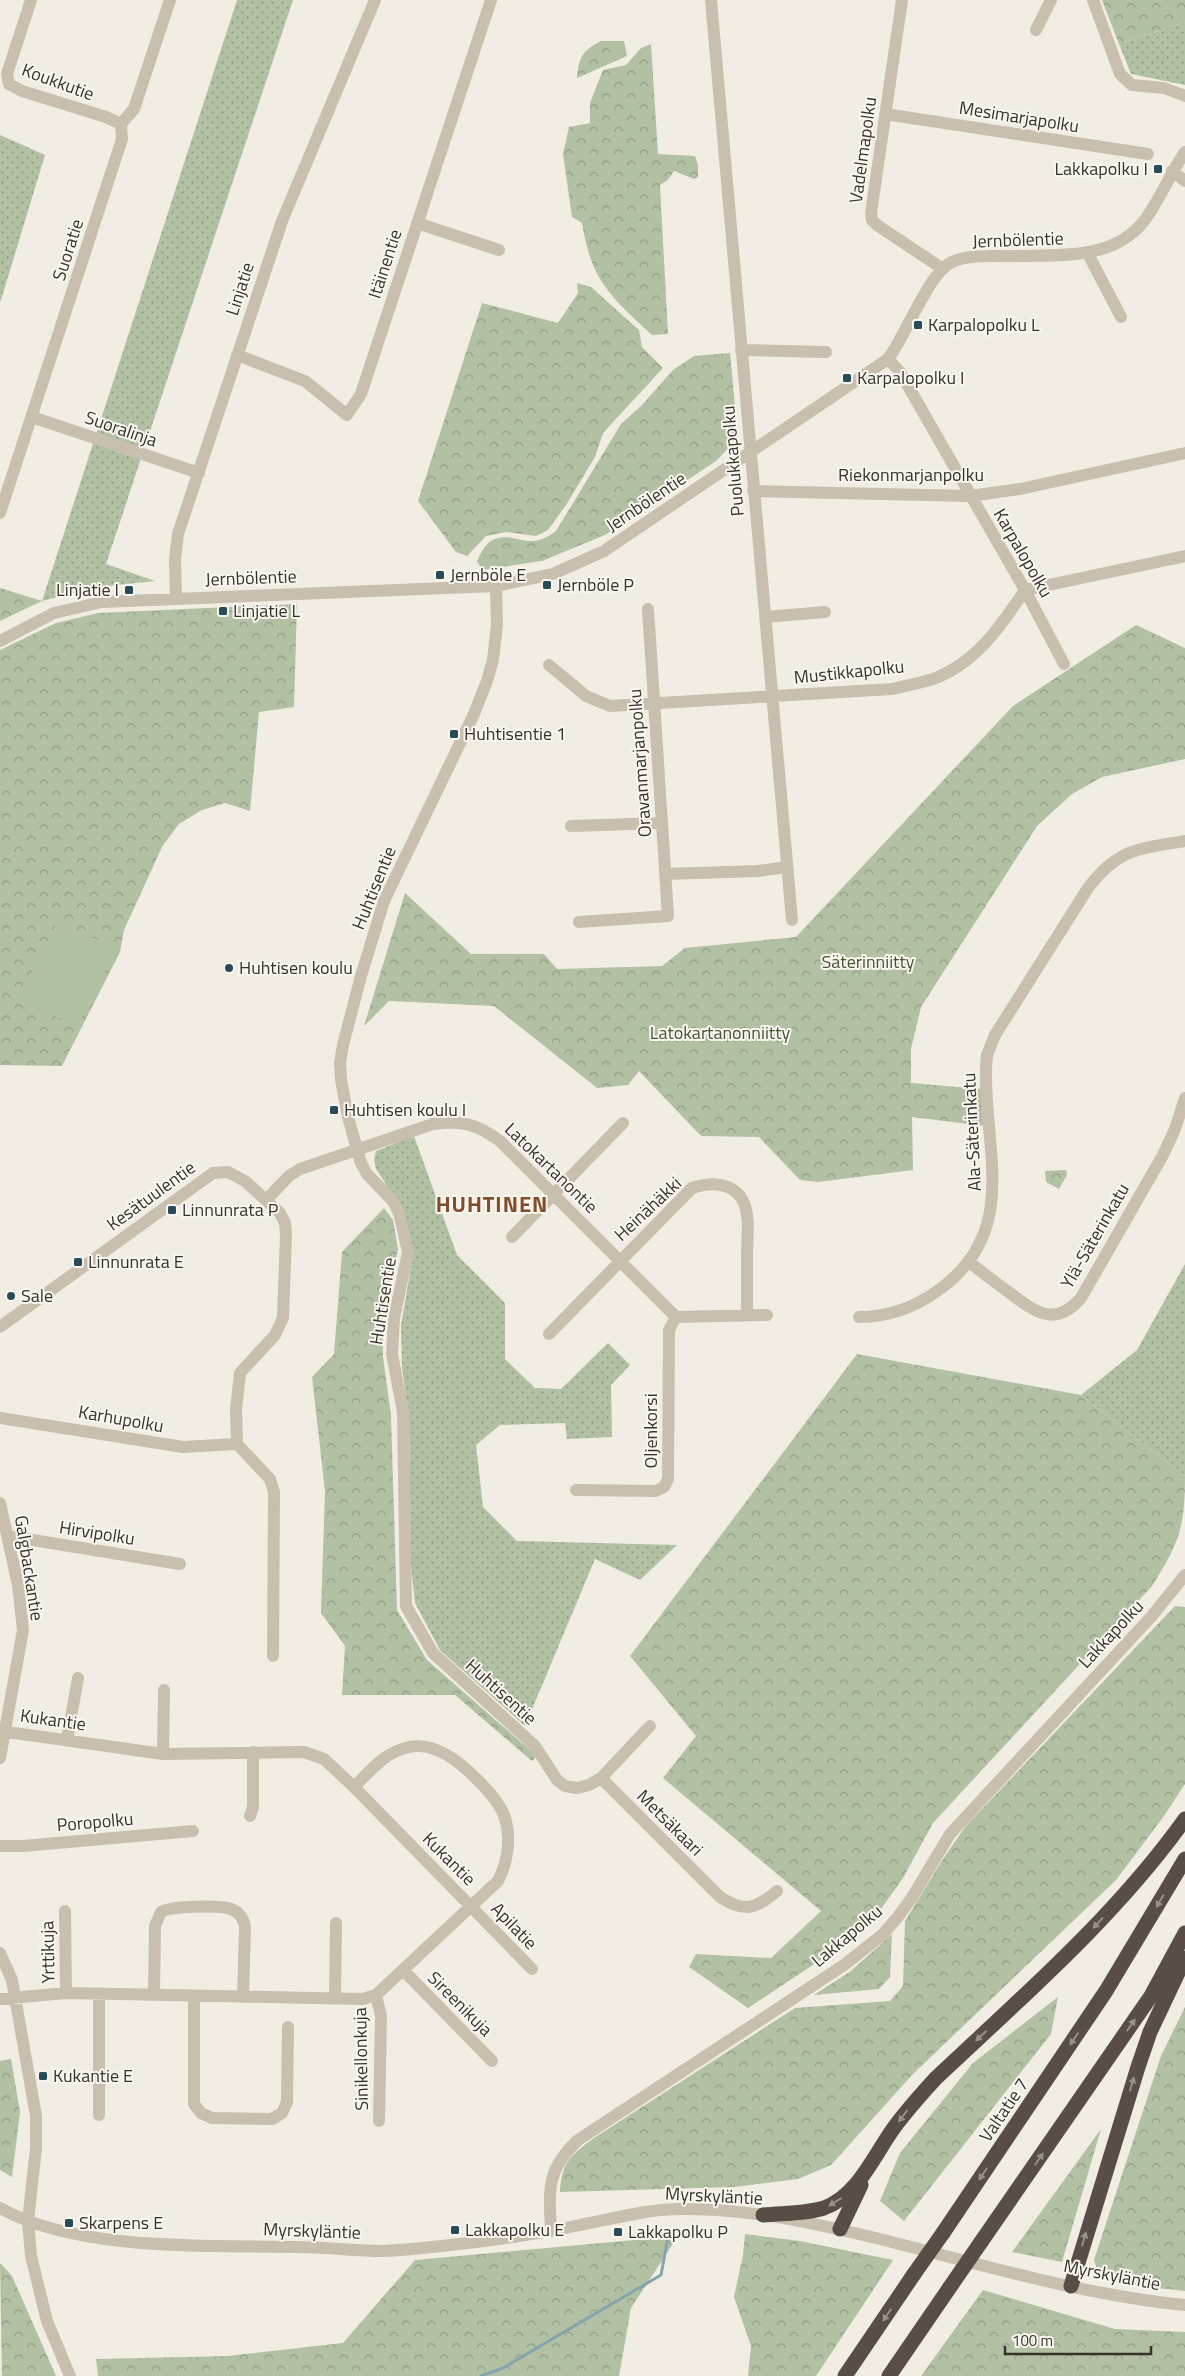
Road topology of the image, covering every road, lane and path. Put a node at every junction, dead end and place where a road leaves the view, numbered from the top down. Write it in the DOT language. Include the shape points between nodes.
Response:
graph roads {
  1 [pos="31,0"];
  2 [pos="170,0"];
  3 [pos="376,0"];
  4 [pos="491,0"];
  5 [pos="711,0"];
  6 [pos="902,0"];
  7 [pos="1051,0"];
  8 [pos="1093,0"];
  9 [pos="1036,30"];
  10 [pos="1185,96"];
  11 [pos="885,114"];
  12 [pos="121,124"];
  13 [pos="1185,152"];
  14 [pos="1148,154"];
  15 [pos="1172,171"];
  16 [pos="1185,181"];
  17 [pos="417,223"];
  18 [pos="499,250"];
  19 [pos="1088,254"];
  20 [pos="943,269"];
  21 [pos="1121,317"];
  22 [pos="741,350"];
  23 [pos="826,352"];
  24 [pos="237,355"];
  25 [pos="888,359"];
  26 [pos="32,417"];
  27 [pos="750,453"];
  28 [pos="1185,453"];
  29 [pos="199,473"];
  30 [pos="753,491"];
  31 [pos="970,496"];
  32 [pos="0,513"];
  33 [pos="1185,556"];
  34 [pos="496,586"];
  35 [pos="1025,590"];
  36 [pos="176,599"];
  37 [pos="648,609"];
  38 [pos="825,612"];
  39 [pos="765,617"];
  40 [pos="0,642"];
  41 [pos="1064,664"];
  42 [pos="549,665"];
  43 [pos="772,698"];
  44 [pos="654,704"];
  45 [pos="662,823"];
  46 [pos="571,826"];
  47 [pos="1185,841"];
  48 [pos="787,867"];
  49 [pos="665,874"];
  50 [pos="792,920"];
  51 [pos="579,922"];
  52 [pos="1185,1098"];
  53 [pos="623,1123"];
  54 [pos="358,1150"];
  55 [pos="555,1194"];
  56 [pos="266,1200"];
  57 [pos="512,1237"];
  58 [pos="620,1260"];
  59 [pos="969,1262"];
  60 [pos="748,1315"];
  61 [pos="767,1315"];
  62 [pos="676,1317"];
  63 [pos="859,1317"];
  64 [pos="0,1327"];
  65 [pos="549,1334"];
  66 [pos="0,1418"];
  67 [pos="237,1444"];
  68 [pos="576,1490"];
  69 [pos="0,1503"];
  70 [pos="8,1536"];
  71 [pos="180,1564"];
  72 [pos="1185,1574"];
  73 [pos="272,1656"];
  74 [pos="78,1678"];
  75 [pos="164,1690"];
  76 [pos="650,1726"];
  77 [pos="2,1731"];
  78 [pos="67,1740"];
  79 [pos="253,1752"];
  80 [pos="163,1754"];
  81 [pos="0,1758"];
  82 [pos="601,1778"];
  83 [pos="354,1786"];
  84 [pos="250,1816"];
  85 [pos="1185,1818"];
  86 [pos="193,1831"];
  87 [pos="0,1846"];
  88 [pos="1185,1859"];
  89 [pos="777,1891"];
  90 [pos="471,1906"];
  91 [pos="65,1911"];
  92 [pos="336,1922"];
  93 [pos="1185,1933"];
  94 [pos="0,1953"];
  95 [pos="1185,1958"];
  96 [pos="532,1970"];
  97 [pos="404,1971"];
  98 [pos="66,1993"];
  99 [pos="99,1994"];
  100 [pos="154,1994"];
  101 [pos="15,1996"];
  102 [pos="194,1996"];
  103 [pos="376,1996"];
  104 [pos="243,1997"];
  105 [pos="334,1998"];
  106 [pos="0,1999"];
  107 [pos="288,2027"];
  108 [pos="492,2061"];
  109 [pos="99,2115"];
  110 [pos="379,2121"];
  111 [pos="868,2168"];
  112 [pos="0,2208"];
  113 [pos="763,2215"];
  114 [pos="28,2221"];
  115 [pos="840,2230"];
  116 [pos="551,2231"];
  117 [pos="1071,2286"];
  118 [pos="1185,2305"];
  119 [pos="70,2376"];
  120 [pos="845,2376"];
  121 [pos="889,2376"];
  1 -- 12 [label="street, Koukkutie" via="7,74 9,84 22,92"];
  2 -- 12 [label="street" via="134,109"];
  3 -- 24 [label="street, Linjatie" via="298,181"];
  4 -- 17 [label="street, Itäinentie"];
  5 -- 22 [label="street, Puolukkapolku"];
  6 -- 11 [label="street, Vadelmapolku"];
  7 -- 9 [label="street"];
  8 -- 10 [label="street" via="1120,74 1132,85 1164,88"];
  11 -- 14 [label="street, Mesimarjapolku"];
  11 -- 20 [label="street, Vadelmapolku" via="872,220"];
  12 -- 26 [label="street, Suoratie" via="122,139"];
  13 -- 15 [label="street, Jernbölentie"];
  15 -- 16 [label="street"];
  15 -- 19 [label="street, Jernbölentie" via="1144,221 1128,236"];
  17 -- 18 [label="street"];
  17 -- 24 [label="street, Itäinentie" via="361,394 347,415 305,381"];
  19 -- 20 [label="street, Jernbölentie" via="973,257 952,262"];
  19 -- 21 [label="street"];
  20 -- 25 [label="street, Jernbölentie" via="930,284"];
  22 -- 23 [label="street"];
  22 -- 27 [label="street, Puolukkapolku"];
  24 -- 29 [label="street, Linjatie"];
  25 -- 27 [label="street, Jernbölentie"];
  25 -- 31 [label="street, Karpalopolku" via="900,372"];
  26 -- 29 [label="street, Suoralinja"];
  26 -- 32 [label="street, Suoratie"];
  27 -- 30 [label="street, Puolukkapolku"];
  27 -- 34 [label="street, Jernbölentie" via="604,551 553,574"];
  28 -- 31 [label="street, Riekonmarjanpolku" via="1020,489"];
  29 -- 36 [label="street, Linjatie" via="176,545"];
  30 -- 31 [label="street, Riekonmarjanpolku"];
  30 -- 39 [label="street, Puolukkapolku"];
  31 -- 35 [label="street, Karpalopolku"];
  33 -- 35 [label="street"];
  34 -- 36 [label="street, Jernbölentie"];
  34 -- 54 [label="street, Huhtisentie" via="496,634 487,681 384,901 343,1045 340,1080"];
  35 -- 41 [label="street, Karpalopolku"];
  35 -- 43 [label="street, Mustikkapolku" via="996,633 970,660 933,678 892,689"];
  36 -- 40 [label="street, Jernbölentie" via="102,602 64,611"];
  37 -- 44 [label="street, Oravanmarjanpolku"];
  38 -- 39 [label="street"];
  39 -- 43 [label="street, Puolukkapolku"];
  42 -- 44 [label="street, Mustikkapolku" via="586,696 600,703 610,706"];
  43 -- 44 [label="street, Mustikkapolku"];
  43 -- 48 [label="street, Puolukkapolku"];
  44 -- 45 [label="street, Oravanmarjanpolku"];
  45 -- 46 [label="street"];
  45 -- 49 [label="street, Oravanmarjanpolku"];
  47 -- 59 [label="street, Ala-Säterinkatu" via="1126,853 1106,866 1088,888 996,1035 987,1056 986,1068 994,1173 992,1207 985,1232"];
  48 -- 49 [label="street"];
  48 -- 50 [label="street, Puolukkapolku"];
  49 -- 51 [label="street, Oravanmarjanpolku" via="668,916"];
  52 -- 59 [label="street, Ylä-Säterinkatu" via="1163,1155 1081,1298 1070,1308 1054,1315 1037,1312"];
  53 -- 55 [label="street"];
  54 -- 55 [label="street, Latokartanontie" via="434,1124 469,1124 484,1129 500,1141"];
  54 -- 56 [label="street, Latokartanontie" via="300,1169"];
  54 -- 82 [label="street, Huhtisentie" via="367,1174 399,1213 408,1252 394,1318 392,1354 403,1412 406,1606 433,1654 535,1746 560,1783 577,1788"];
  55 -- 57 [label="street"];
  55 -- 58 [label="street, Latokartanontie"];
  56 -- 64 [label="street, Kesätuulentie" via="240,1177 228,1172 213,1173"];
  56 -- 67 [label="street, Kesätuulentie" via="285,1223 283,1318 275,1335 240,1372"];
  58 -- 60 [label="street, Heinähäkki" via="692,1188 708,1183 723,1184 741,1198 748,1215"];
  58 -- 62 [label="street, Latokartanontie"];
  58 -- 65 [label="street, Heinähäkki"];
  59 -- 63 [label="street, Ala-Säterinkatu" via="952,1280 920,1302 892,1314"];
  60 -- 61 [label="street"];
  60 -- 62 [label="street"];
  62 -- 68 [label="street, Oljenkorsi" via="669,1330 668,1479 664,1487 656,1491"];
  66 -- 67 [label="street, Karhupolku" via="183,1447"];
  67 -- 73 [label="street" via="273,1486"];
  69 -- 70 [label="street, Galgbackantie"];
  70 -- 71 [label="street, Hirvipolku"];
  70 -- 77 [label="street, Galgbackantie" via="23,1630"];
  72 -- 116 [label="street, Lakkapolku" via="1152,1617 950,1834 911,1899 882,1935 844,1965 578,2140 562,2155 552,2174"];
  74 -- 78 [label="street"];
  75 -- 80 [label="street"];
  76 -- 82 [label="street"];
  77 -- 78 [label="street, Kukantie"];
  77 -- 81 [label="street, Galgbackantie"];
  78 -- 80 [label="street, Kukantie"];
  79 -- 80 [label="street, Kukantie"];
  79 -- 83 [label="street, Kukantie" via="314,1754 332,1765"];
  79 -- 84 [label="street"];
  82 -- 89 [label="street, Metsäkaari" via="732,1906 753,1907"];
  83 -- 90 [label="street, Kukantie"];
  83 -- 90 [label="street" via="392,1752 412,1747 439,1751 478,1782 505,1817 507,1857 498,1881"];
  85 -- 111 [label="highway, one-way" via="1143,1874 1090,1933 929,2085 892,2131"];
  86 -- 87 [label="street, Poropolku"];
  88 -- 120 [label="highway, Valtatie 7, one-way, bridge" via="1106,1991"];
  90 -- 96 [label="street, Apilatie"];
  90 -- 97 [label="street, Kukantie"];
  91 -- 98 [label="street, Yrttikuja"];
  92 -- 105 [label="street"];
  121 -- 93 [label="highway, one-way, bridge" via="1150,1996"];
  94 -- 101 [label="street"];
  117 -- 95 [label="highway, one-way" via="1150,2032"];
  97 -- 103 [label="street, Kukantie"];
  97 -- 108 [label="street, Sireenikuja"];
  98 -- 99 [label="street"];
  98 -- 101 [label="street"];
  99 -- 100 [label="street"];
  99 -- 109 [label="street"];
  100 -- 102 [label="street"];
  100 -- 104 [label="street" via="155,1926 161,1912 174,1907 231,1909 244,1919"];
  101 -- 106 [label="street"];
  101 -- 114 [label="street" via="36,2116"];
  102 -- 104 [label="street"];
  102 -- 107 [label="street" via="194,2104 206,2116 272,2119 282,2113 287,2102"];
  103 -- 105 [label="street"];
  103 -- 110 [label="street, Sinikellonkuja" via="381,2016"];
  104 -- 105 [label="street"];
  111 -- 113 [label="highway, one-way" via="845,2196 825,2208"];
  111 -- 115 [label="highway"];
  112 -- 114 [label="street, Myrskyläntie"];
  113 -- 115 [label="street, Myrskyläntie"];
  113 -- 116 [label="street, Myrskyläntie" via="680,2209 644,2212"];
  114 -- 116 [label="street, Myrskyläntie" via="87,2236 142,2243 382,2251"];
  114 -- 119 [label="street" via="31,2256 47,2321"];
  115 -- 117 [label="street, Myrskyläntie"];
  117 -- 118 [label="street, Myrskyläntie" via="1140,2301"];
}
